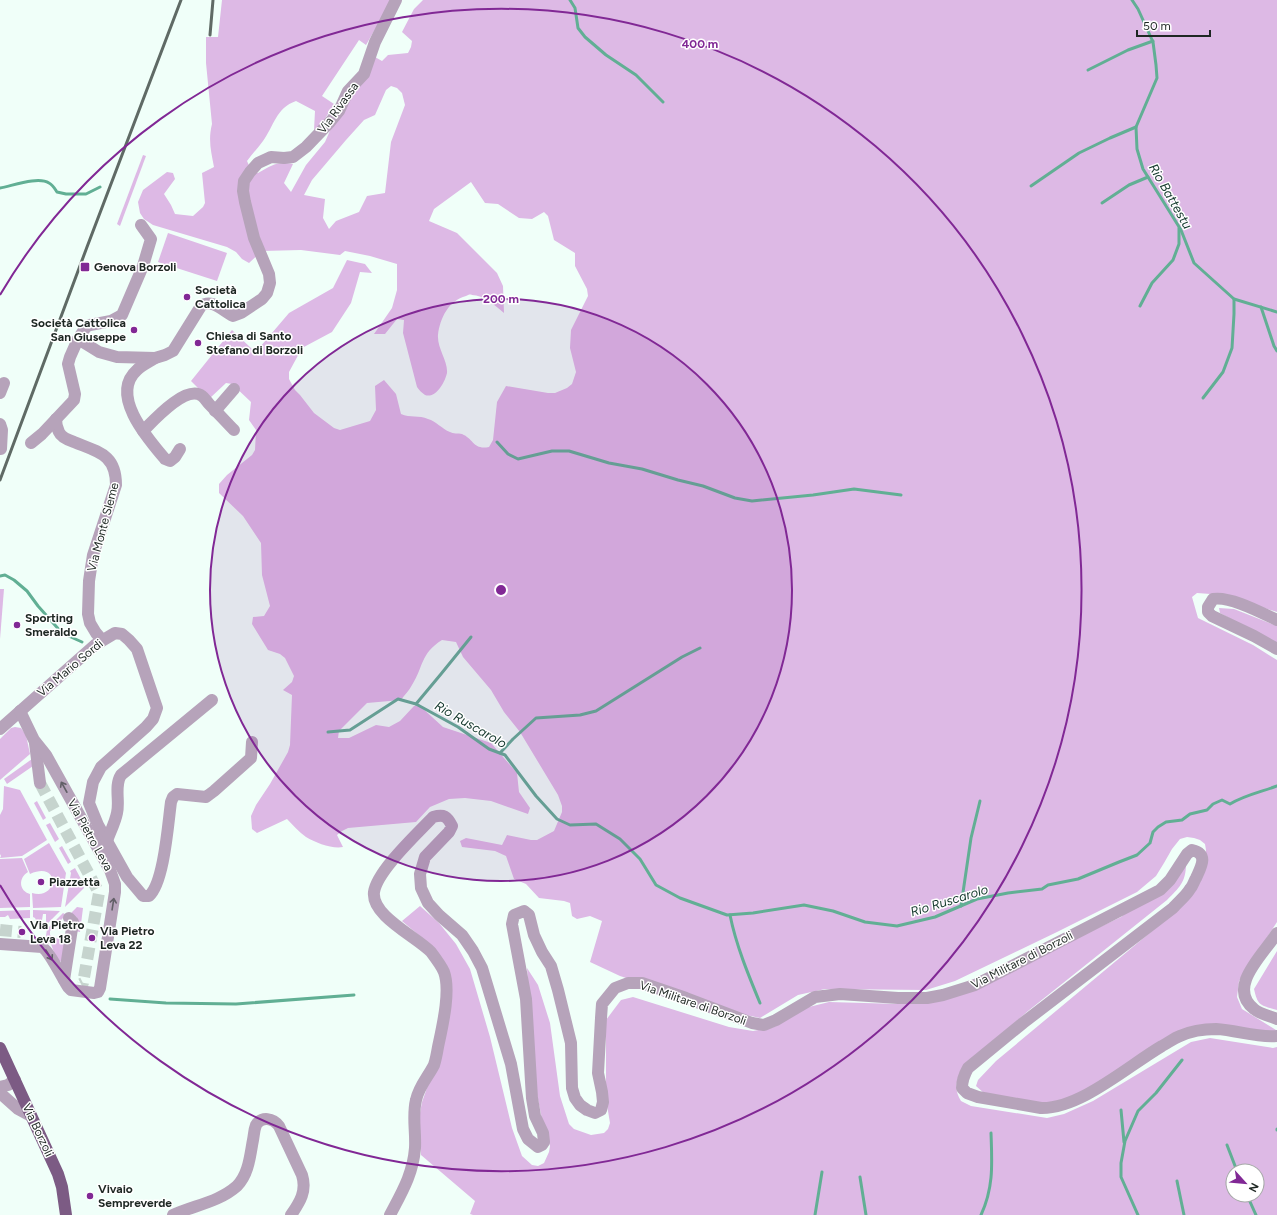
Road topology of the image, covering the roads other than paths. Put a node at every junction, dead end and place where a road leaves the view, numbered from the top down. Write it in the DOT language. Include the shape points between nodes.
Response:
graph roads {
  1 [pos="396,0"];
  2 [pos="141,225"];
  3 [pos="78,339"];
  4 [pos="155,358"];
  5 [pos="234,389"];
  6 [pos="215,411"];
  7 [pos="56,419"];
  8 [pos="0,424"];
  9 [pos="234,430"];
  10 [pos="143,431"];
  11 [pos="31,443"];
  12 [pos="0,449"];
  13 [pos="180,449"];
  14 [pos="1277,620"];
  15 [pos="102,640"];
  16 [pos="1277,649"];
  17 [pos="212,700"];
  18 [pos="20,711"];
  19 [pos="0,728"];
  20 [pos="34,740"];
  21 [pos="252,742"];
  22 [pos="40,783"];
  23 [pos="107,841"];
  24 [pos="69,918"];
  25 [pos="1277,933"];
  26 [pos="0,944"];
  27 [pos="65,982"];
  28 [pos="81,984"];
  29 [pos="1277,1019"];
  30 [pos="1277,1036"];
  31 [pos="0,1048"];
  32 [pos="15,1080"];
  33 [pos="0,1087"];
  34 [pos="0,1093"];
  35 [pos="32,1116"];
  36 [pos="66,1215"];
  37 [pos="173,1215"];
  38 [pos="291,1215"];
  39 [pos="390,1215"];
  1 -- 4 [label="street, Via Rivassa" via="375,42 364,74 348,91 339,111 330,122 293,157 271,157 258,163 244,182 243,191 254,238 269,274 270,284 267,293 262,299 233,316 209,303 204,304 173,351"];
  2 -- 3 [label="street" via="151,239 150,244 144,266 122,315 111,321 86,327"];
  3 -- 4 [label="street" via="99,352 117,357"];
  3 -- 7 [label="street" via="68,364 75,397"];
  4 -- 10 [label="street" via="136,370 127,387 130,410"];
  5 -- 6 [label="street"];
  6 -- 9 [label="street"];
  6 -- 10 [label="street" via="201,396 190,394 170,406"];
  7 -- 11 [label="street"];
  7 -- 15 [label="street, Via Monte Sleme" via="59,433 70,441 104,455 114,468 116,476 116,485 93,555 89,581 88,614 90,623"];
  8 -- 12 [label="street"];
  10 -- 13 [label="street" via="167,460 172,460"];
  14 -- 16 [label="street" via="1220,598 1212,599 1208,607 1208,612 1212,616"];
  15 -- 18 [label="street, Via Mario Sordi"];
  15 -- 23 [label="street, Via Mario Sordi" via="115,633 122,634 137,649 157,708 146,728 101,767 93,782 89,804"];
  17 -- 23 [label="street" via="122,775 118,783 117,814"];
  18 -- 19 [label="street, Via Mario Sordi"];
  18 -- 20 [label="street, Via Pietro Leva"];
  20 -- 22 [label="street"];
  27 -- 20 [label="street, Via Pietro Leva, one-way" via="71,990 98,992 115,884 110,870 46,755"];
  21 -- 23 [label="street, Via Mario Sordi" via="250,758 206,797 177,794 173,797 166,849 153,892 149,896 143,896 134,886"];
  24 -- 27 [label="street" via="73,922"];
  25 -- 29 [label="street" via="1248,974 1243,991 1245,999 1255,1010"];
  26 -- 27 [label="street, one-way" via="45,948"];
  27 -- 28 [label="street"];
  30 -- 39 [label="street, Via Militare di Borzoli" via="1266,1037 1216,1029 1179,1036 1096,1089 1060,1106 1049,1108 978,1097 962,1088 964,1074 968,1068 1172,908 1190,890 1203,859 1202,855 1192,850 1160,890 975,985 943,995 927,998 840,994 815,996 764,1025 642,984 628,983 615,988 602,1004 598,1073 603,1102 601,1110 595,1112 580,1105 575,1098 572,1088 571,1043 558,990 551,966 534,935 529,915 524,911 514,916 512,924 526,999 534,1110 544,1142 538,1146 528,1139 523,1129 511,1064 482,968 462,935 428,903 421,888 420,874 426,857 452,826 446,817 440,815 433,817 386,868 376,883 374,894 377,905 384,915 430,952 444,972 447,991 434,1063 420,1088 414,1111 413,1166"];
  31 -- 32 [label="main road, Via Borzoli"];
  32 -- 33 [label="street"];
  32 -- 35 [label="main road, Via Borzoli"];
  34 -- 35 [label="street" via="18,1109"];
  35 -- 36 [label="main road, Via Borzoli" via="58,1174"];
  37 -- 38 [label="street" via="213,1201 237,1186 248,1166 256,1126 262,1120 269,1119 279,1126 304,1183 303,1195"];
}
